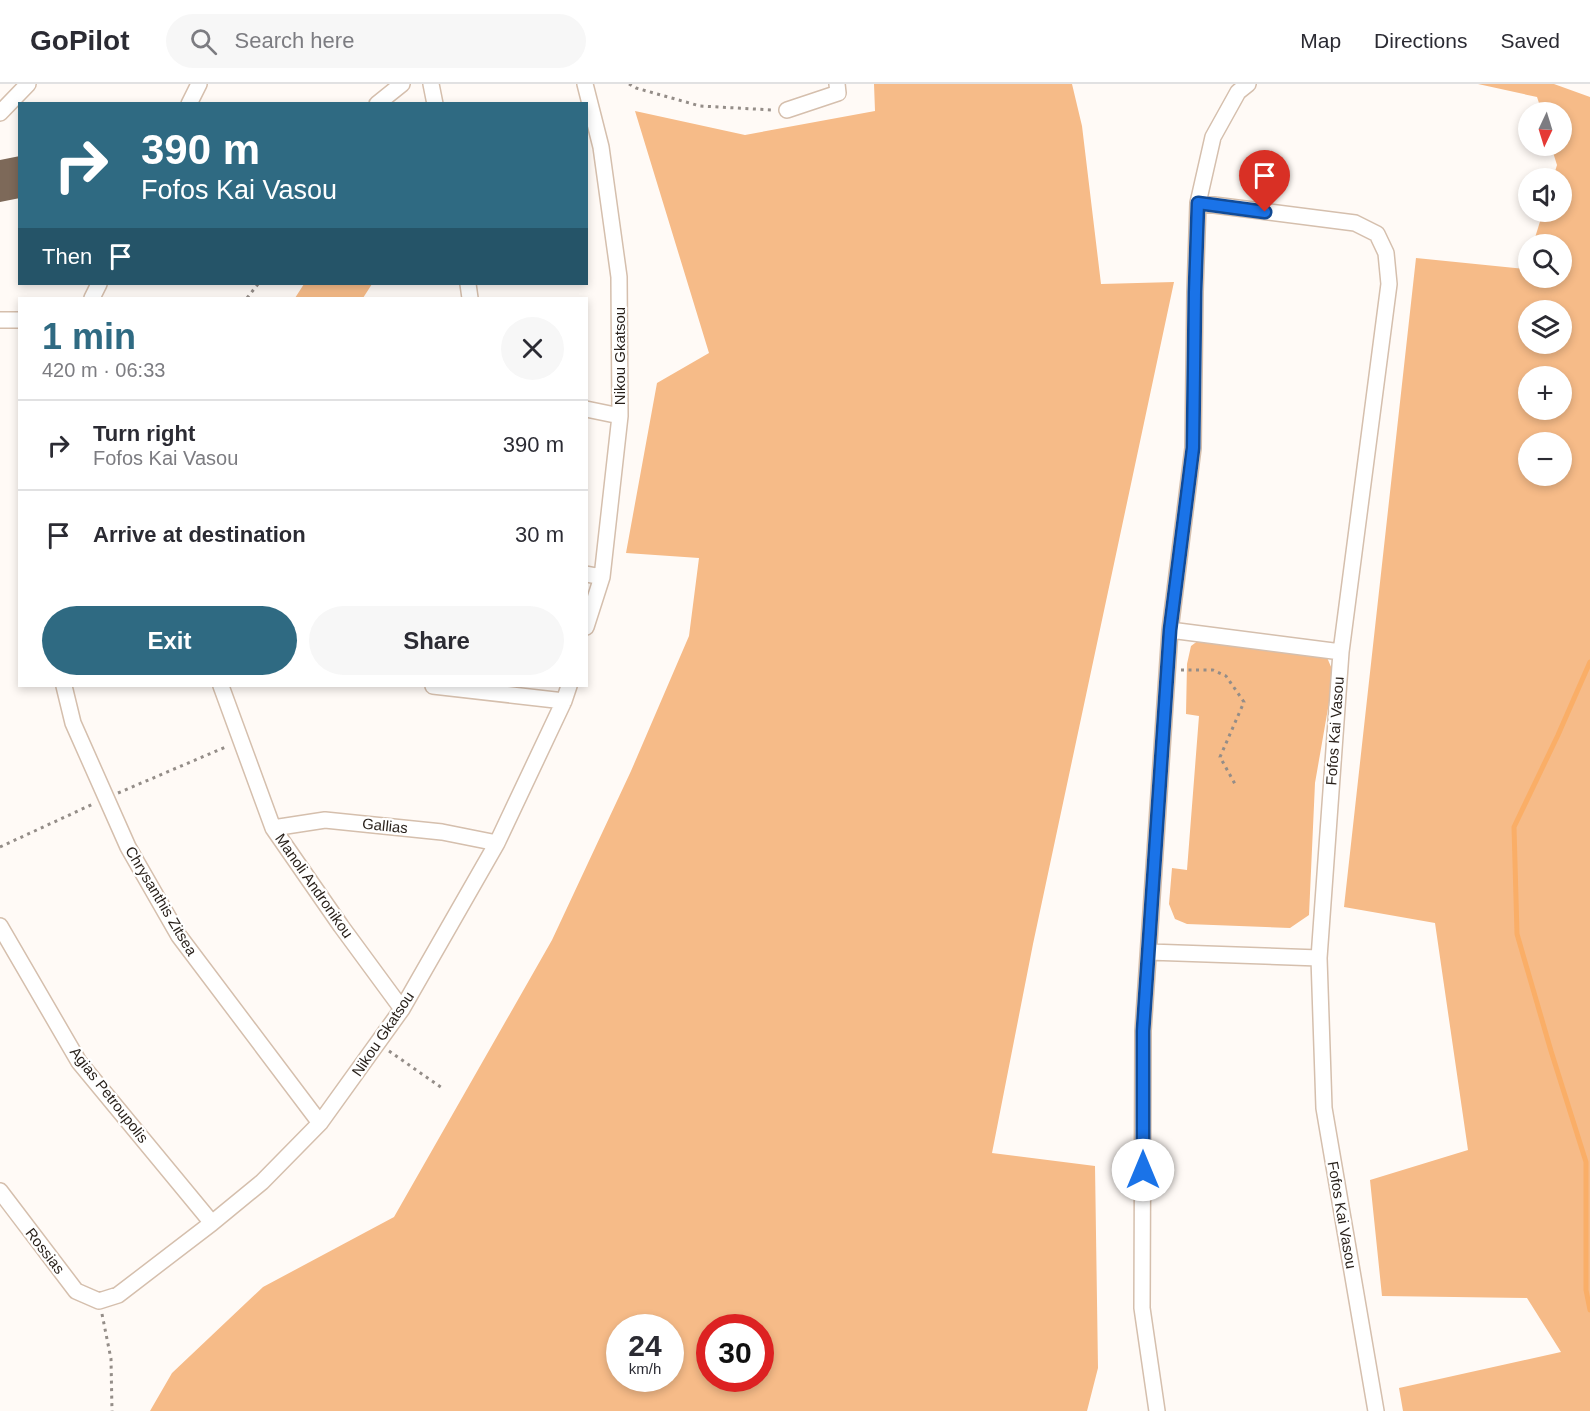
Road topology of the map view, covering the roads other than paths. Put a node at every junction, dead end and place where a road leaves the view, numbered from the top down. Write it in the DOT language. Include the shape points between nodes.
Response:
graph roads {
  1 [pos="28,84"];
  2 [pos="199,84"];
  3 [pos="402,84"];
  4 [pos="431,84"];
  5 [pos="585,84"];
  6 [pos="837,84"];
  7 [pos="1248,84"];
  8 [pos="190,102"];
  9 [pos="380,102"];
  10 [pos="435,102"];
  11 [pos="787,110"];
  12 [pos="0,113"];
  13 [pos="1198,203"];
  14 [pos="0,320"];
  15 [pos="18,320"];
  16 [pos="588,409"];
  17 [pos="620,416"];
  18 [pos="588,574"];
  19 [pos="602,577"];
  20 [pos="588,621"];
  21 [pos="1170,630"];
  22 [pos="1341,652"];
  23 [pos="64,687"];
  24 [pos="221,687"];
  25 [pos="442,687"];
  26 [pos="569,687"];
  27 [pos="564,702"];
  28 [pos="273,828"];
  29 [pos="497,843"];
  30 [pos="0,926"];
  31 [pos="1149,952"];
  32 [pos="1319,958"];
  33 [pos="402,1009"];
  34 [pos="320,1123"];
  35 [pos="0,1191"];
  36 [pos="212,1223"];
  37 [pos="99,1301"];
  38 [pos="1156,1411"];
  39 [pos="1376,1411"];
  1 -- 12 [label="street"];
  2 -- 8 [label="street"];
  3 -- 9 [label="street"];
  4 -- 10 [label="street"];
  5 -- 17 [label="street, Nikou Gkatsou" via="601,147 619,278"];
  6 -- 11 [label="street" via="838,93"];
  7 -- 13 [label="street" via="1238,92 1214,137"];
  13 -- 21 [label="street" via="1193,448"];
  13 -- 22 [label="street, Fofos Kai Vasou" via="1354,223 1377,234 1386,253 1389,284"];
  14 -- 15 [label="street"];
  16 -- 17 [label="street"];
  17 -- 19 [label="street, Nikou Gkatsou"];
  18 -- 19 [label="street"];
  19 -- 20 [label="street, Nikou Gkatsou"];
  21 -- 22 [label="street"];
  21 -- 31 [label="street"];
  22 -- 32 [label="street, Fofos Kai Vasou"];
  23 -- 34 [label="street, Chrysanthis Zitsea" via="73,723 123,838 179,936"];
  24 -- 28 [label="street, Manoli Andronikou"];
  25 -- 27 [label="street"];
  26 -- 27 [label="street, Nikou Gkatsou"];
  27 -- 29 [label="street, Nikou Gkatsou"];
  28 -- 29 [label="street, Gallias" via="325,820 442,832"];
  28 -- 33 [label="street, Manoli Andronikou"];
  29 -- 33 [label="street, Nikou Gkatsou"];
  30 -- 36 [label="street, Agias Petroupolis" via="79,1062"];
  31 -- 32 [label="street"];
  31 -- 38 [label="street" via="1143,1031 1142,1308"];
  32 -- 39 [label="street, Fofos Kai Vasou" via="1324,1108"];
  33 -- 34 [label="street, Nikou Gkatsou"];
  34 -- 36 [label="street, Nikou Gkatsou" via="262,1182"];
  35 -- 37 [label="street, Rossias" via="76,1291"];
  36 -- 37 [label="street, Nikou Gkatsou" via="118,1295"];
}
